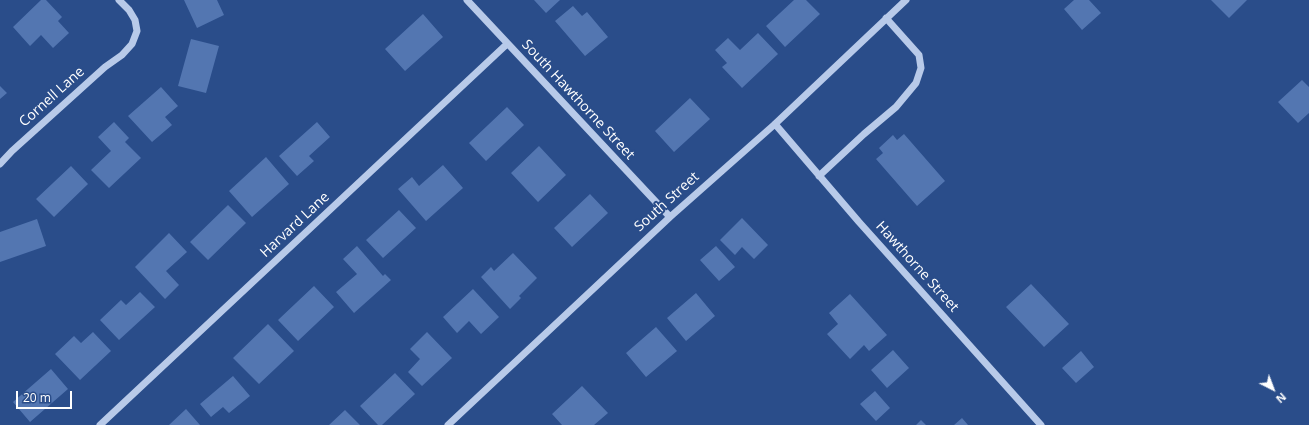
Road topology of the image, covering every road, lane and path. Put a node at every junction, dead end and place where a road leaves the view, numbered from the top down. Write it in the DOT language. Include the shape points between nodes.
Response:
graph roads {
  1 [pos="119,0"];
  2 [pos="467,0"];
  3 [pos="906,0"];
  4 [pos="886,18"];
  5 [pos="507,44"];
  6 [pos="775,124"];
  7 [pos="0,164"];
  8 [pos="819,176"];
  9 [pos="670,217"];
  10 [pos="100,425"];
  11 [pos="448,425"];
  12 [pos="1041,425"];
  1 -- 7 [label="street, Cornell Lane" via="135,20 137,31 132,44"];
  2 -- 5 [label="street, South Hawthorne Street"];
  3 -- 4 [label="street, South Street"];
  4 -- 6 [label="street, South Street"];
  4 -- 8 [label="street" via="919,55 921,68 916,83 896,107"];
  5 -- 9 [label="street, South Hawthorne Street"];
  5 -- 10 [label="street, Harvard Lane"];
  6 -- 8 [label="street, Hawthorne Street"];
  6 -- 9 [label="street, South Street"];
  8 -- 12 [label="street, Hawthorne Street"];
  9 -- 11 [label="street, South Street"];
}
